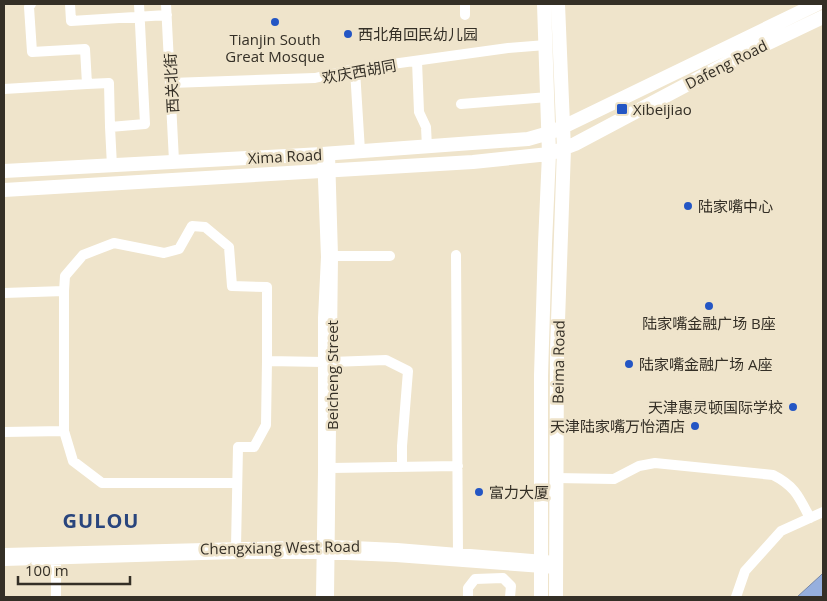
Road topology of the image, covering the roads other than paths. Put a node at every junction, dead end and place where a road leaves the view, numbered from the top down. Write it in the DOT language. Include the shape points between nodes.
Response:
graph roads {
  1 [pos="31,4"];
  2 [pos="70,4"];
  3 [pos="139,4"];
  4 [pos="166,4"];
  5 [pos="465,4"];
  6 [pos="544,4"];
  7 [pos="558,4"];
  8 [pos="817,4"];
  9 [pos="167,15"];
  10 [pos="465,15"];
  11 [pos="140,17"];
  12 [pos="823,17"];
  13 [pos="546,45"];
  14 [pos="417,61"];
  15 [pos="355,70"];
  16 [pos="87,84"];
  17 [pos="171,84"];
  18 [pos="4,89"];
  19 [pos="548,97"];
  20 [pos="461,104"];
  21 [pos="110,126"];
  22 [pos="563,127"];
  23 [pos="549,133"];
  24 [pos="427,147"];
  25 [pos="564,149"];
  26 [pos="360,152"];
  27 [pos="326,154"];
  28 [pos="549,154"];
  29 [pos="174,161"];
  30 [pos="112,166"];
  31 [pos="327,170"];
  32 [pos="4,171"];
  33 [pos="4,190"];
  34 [pos="456,255"];
  35 [pos="333,256"];
  36 [pos="390,256"];
  37 [pos="64,292"];
  38 [pos="4,293"];
  39 [pos="267,361"];
  40 [pos="327,362"];
  41 [pos="64,431"];
  42 [pos="4,432"];
  43 [pos="458,466"];
  44 [pos="402,467"];
  45 [pos="332,468"];
  46 [pos="556,478"];
  47 [pos="238,483"];
  48 [pos="823,512"];
  49 [pos="810,518"];
  50 [pos="236,547"];
  51 [pos="326,549"];
  52 [pos="4,553"];
  53 [pos="458,554"];
  54 [pos="56,560"];
  55 [pos="4,561"];
  56 [pos="541,565"];
  57 [pos="556,565"];
  58 [pos="56,597"];
  59 [pos="321,597"];
  60 [pos="329,597"];
  61 [pos="468,597"];
  62 [pos="510,597"];
  63 [pos="541,597"];
  64 [pos="556,597"];
  65 [pos="736,597"];
  1 -- 16 [label="street" via="32,52 85,49"];
  2 -- 11 [label="street" via="71,21"];
  3 -- 11 [label="street"];
  4 -- 9 [label="street, 西关北街"];
  5 -- 10 [label="street"];
  6 -- 13 [label="main road, Beima Road"];
  7 -- 22 [label="main road, Beima Road"];
  8 -- 22 [label="main road, Dafeng Road"];
  9 -- 11 [label="street"];
  9 -- 17 [label="street, 西关北街"];
  11 -- 21 [label="street" via="145,124"];
  12 -- 25 [label="main road, Dafeng Road" via="735,59"];
  13 -- 14 [label="street, 欢庆西胡同"];
  13 -- 19 [label="main road, Beima Road"];
  14 -- 15 [label="street, 欢庆西胡同"];
  14 -- 24 [label="street" via="419,112 426,127"];
  15 -- 17 [label="street, 欢庆西胡同" via="315,78"];
  15 -- 26 [label="street"];
  16 -- 18 [label="street"];
  16 -- 21 [label="street" via="109,83"];
  17 -- 29 [label="street, 西关北街"];
  19 -- 20 [label="street"];
  19 -- 23 [label="main road, Beima Road"];
  21 -- 30 [label="street"];
  22 -- 23 [label="main road, Xima Road"];
  22 -- 25 [label="main road, Beima Road"];
  23 -- 24 [label="main road, Xima Road" via="519,140"];
  23 -- 28 [label="main road, Beima Road"];
  24 -- 26 [label="main road, Xima Road"];
  25 -- 28 [label="main road, Dafeng Road"];
  25 -- 46 [label="main road, Beima Road"];
  26 -- 27 [label="main road, Xima Road"];
  27 -- 29 [label="main road, Xima Road"];
  27 -- 31 [label="street, Beicheng Street"];
  28 -- 31 [label="main road, Xima Road" via="473,162"];
  28 -- 56 [label="main road, Beima Road" via="541,376"];
  29 -- 30 [label="main road, Xima Road"];
  30 -- 32 [label="main road, Xima Road"];
  31 -- 33 [label="main road, Xima Road"];
  31 -- 35 [label="street, Beicheng Street"];
  31 -- 40 [label="street, Beicheng Street" via="323,318"];
  34 -- 43 [label="street"];
  35 -- 36 [label="street"];
  35 -- 40 [label="street, Beicheng Street"];
  37 -- 38 [label="street"];
  37 -- 39 [label="street" via="66,276 83,254 114,243 164,253 179,249 192,226 205,227 229,247 232,286 267,287"];
  37 -- 41 [label="street"];
  39 -- 40 [label="street"];
  39 -- 47 [label="street" via="266,425 254,447 238,447"];
  40 -- 44 [label="street" via="386,360 408,371"];
  40 -- 45 [label="street, Beicheng Street"];
  40 -- 51 [label="street, Beicheng Street"];
  41 -- 42 [label="street"];
  41 -- 47 [label="street" via="73,461 102,483"];
  43 -- 44 [label="street"];
  43 -- 53 [label="street"];
  44 -- 45 [label="street"];
  45 -- 51 [label="street, Beicheng Street"];
  46 -- 49 [label="street" via="614,478 639,466 655,463 773,476 798,493"];
  46 -- 57 [label="main road, Beima Road"];
  47 -- 50 [label="street"];
  48 -- 49 [label="street"];
  49 -- 65 [label="street" via="781,531 745,571"];
  50 -- 51 [label="street, Chengxiang West Road"];
  50 -- 52 [label="street, Chengxiang West Road"];
  51 -- 53 [label="street, Chengxiang West Road" via="397,548"];
  51 -- 54 [label="street, Chengxiang West Road"];
  51 -- 56 [label="street, Chengxiang West Road" via="396,557"];
  51 -- 59 [label="street, Beicheng Street"];
  51 -- 60 [label="street, Beicheng Street"];
  53 -- 56 [label="street, Chengxiang West Road"];
  54 -- 55 [label="street, Chengxiang West Road"];
  54 -- 58 [label="street"];
  56 -- 57 [label="street, Chengxiang West Road"];
  56 -- 63 [label="main road, Beima Road"];
  57 -- 64 [label="main road, Beima Road"];
  61 -- 62 [label="street" via="468,588 475,579 503,578 510,586"];
}
